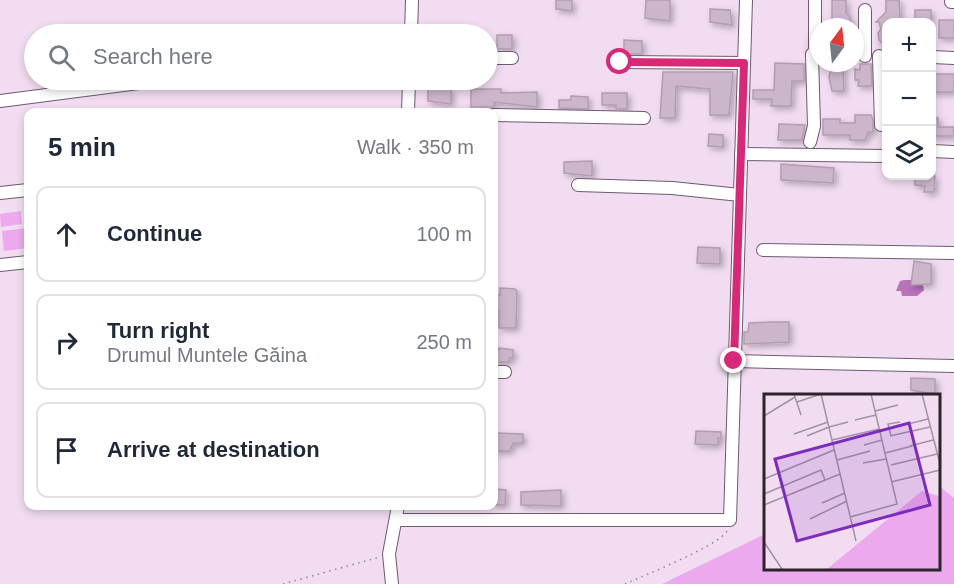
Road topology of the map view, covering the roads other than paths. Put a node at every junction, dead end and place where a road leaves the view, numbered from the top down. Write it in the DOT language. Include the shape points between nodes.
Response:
graph roads {
  1 [pos="412,0"];
  2 [pos="746,0"];
  3 [pos="815,0"];
  4 [pos="865,10"];
  5 [pos="815,18"];
  6 [pos="864,19"];
  7 [pos="411,24"];
  8 [pos="864,56"];
  9 [pos="882,56"];
  10 [pos="936,57"];
  11 [pos="498,58"];
  12 [pos="512,58"];
  13 [pos="954,58"];
  14 [pos="620,62"];
  15 [pos="744,63"];
  16 [pos="814,72"];
  17 [pos="883,72"];
  18 [pos="81,90"];
  19 [pos="409,90"];
  20 [pos="0,100"];
  21 [pos="408,108"];
  22 [pos="498,115"];
  23 [pos="644,118"];
  24 [pos="881,125"];
  25 [pos="810,142"];
  26 [pos="954,152"];
  27 [pos="741,154"];
  28 [pos="936,155"];
  29 [pos="882,156"];
  30 [pos="578,184"];
  31 [pos="24,190"];
  32 [pos="0,193"];
  33 [pos="740,195"];
  34 [pos="763,250"];
  35 [pos="954,253"];
  36 [pos="24,262"];
  37 [pos="0,265"];
  38 [pos="734,361"];
  39 [pos="954,366"];
  40 [pos="398,510"];
  41 [pos="397,520"];
  42 [pos="392,584"];
  1 -- 7 [label="street"];
  2 -- 15 [label="street"];
  3 -- 5 [label="street"];
  4 -- 6 [label="street"];
  8 -- 9 [label="street"];
  10 -- 13 [label="street"];
  11 -- 12 [label="street"];
  14 -- 15 [label="street"];
  15 -- 27 [label="street"];
  16 -- 25 [label="street" via="814,126"];
  17 -- 24 [label="street"];
  18 -- 20 [label="street"];
  19 -- 21 [label="street"];
  22 -- 23 [label="street"];
  26 -- 28 [label="street"];
  27 -- 29 [label="street"];
  27 -- 33 [label="street"];
  30 -- 33 [label="street"];
  31 -- 32 [label="street"];
  33 -- 38 [label="street"];
  34 -- 35 [label="street"];
  36 -- 37 [label="street"];
  38 -- 39 [label="street"];
  38 -- 41 [label="street" via="730,520"];
  40 -- 41 [label="street"];
  41 -- 42 [label="street" via="389,554"];
}
